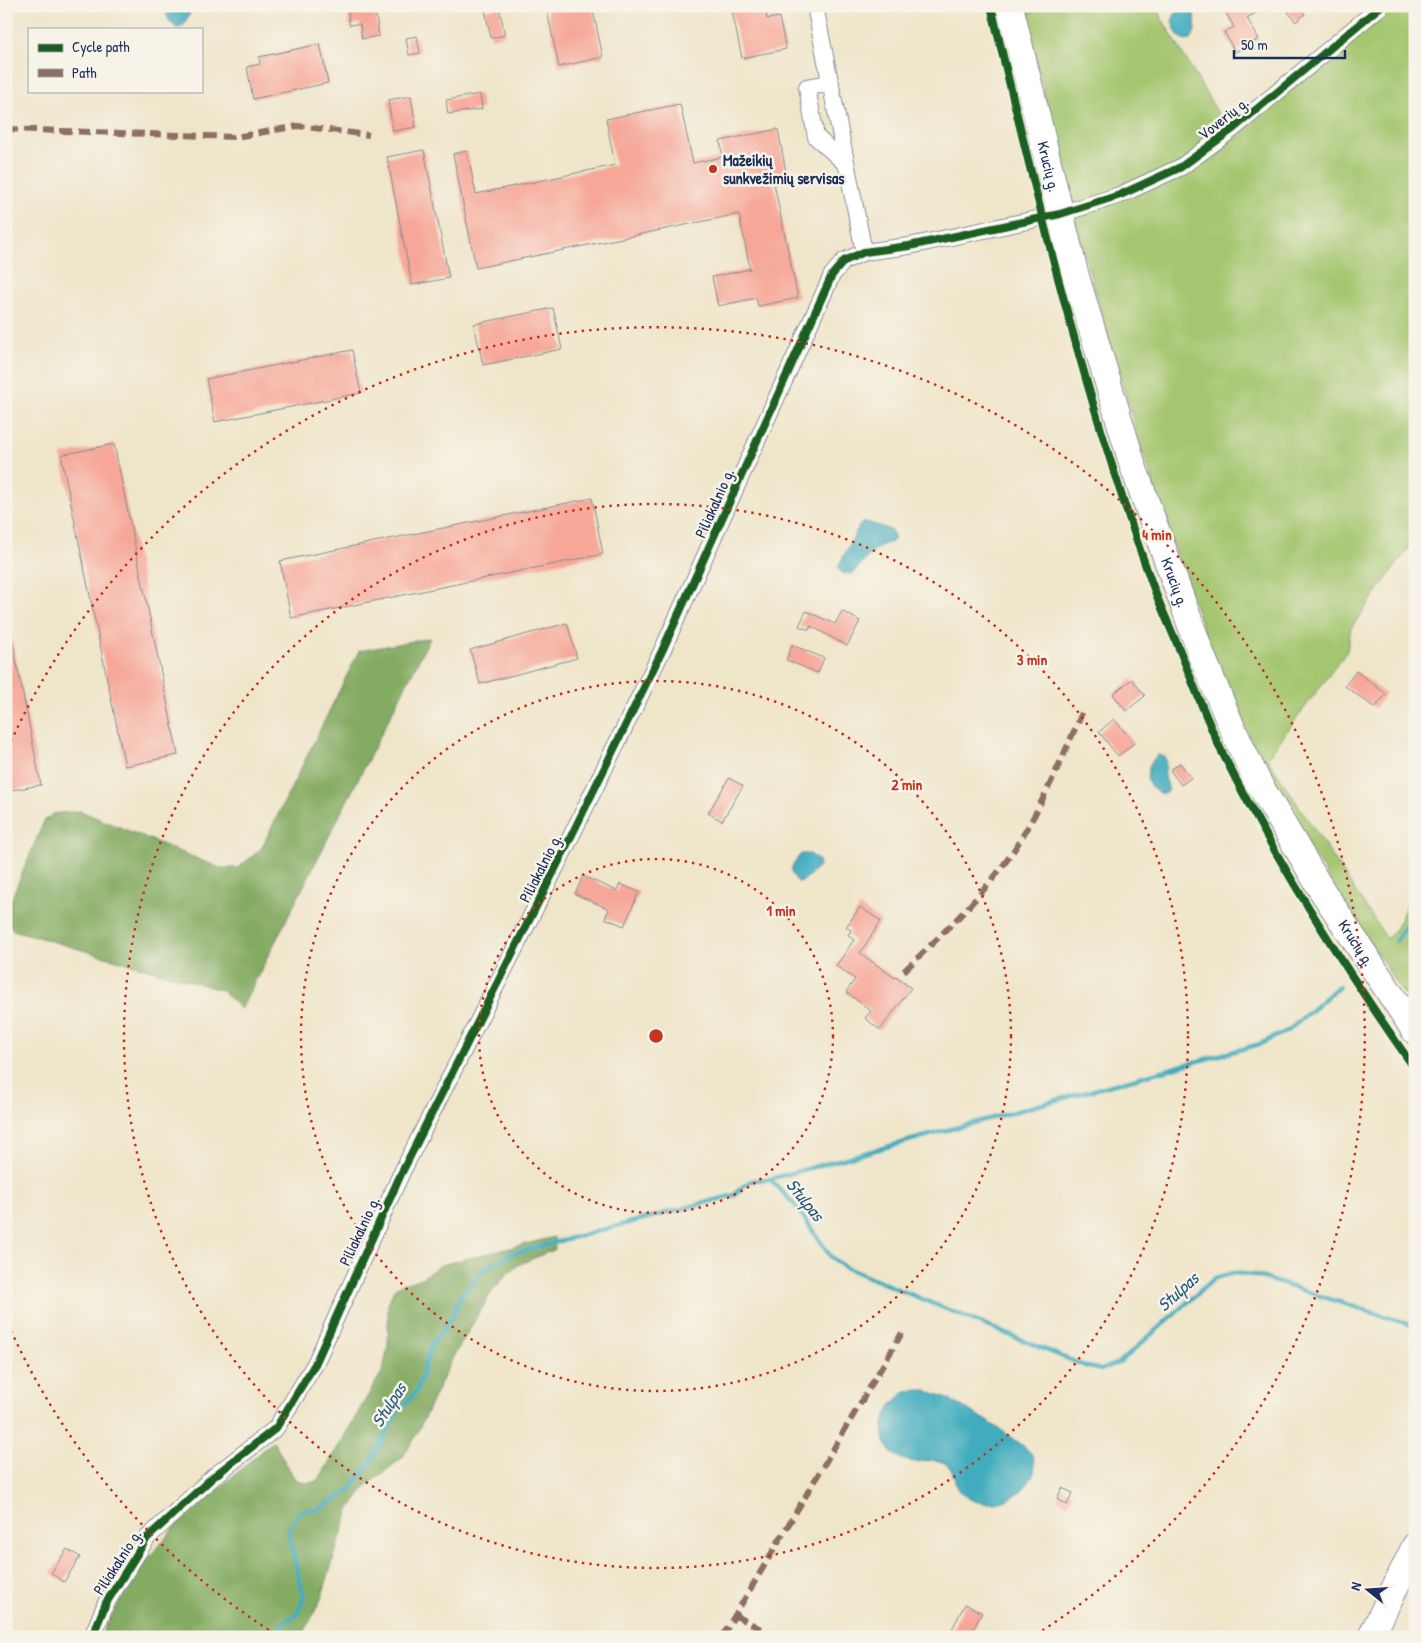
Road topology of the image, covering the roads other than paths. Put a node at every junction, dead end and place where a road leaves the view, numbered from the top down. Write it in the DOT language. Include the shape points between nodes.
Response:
graph roads {
  1 [pos="1010,6"];
  2 [pos="1381,6"];
  3 [pos="808,7"];
  4 [pos="831,83"];
  5 [pos="847,165"];
  6 [pos="1060,214"];
  7 [pos="864,252"];
  8 [pos="1415,1031"];
  9 [pos="1415,1546"];
  10 [pos="92,1637"];
  11 [pos="1370,1637"];
  1 -- 6 [label="main road, Krucių g."];
  2 -- 6 [label="street, Voverių g." via="1234,128 1181,167 1120,195"];
  3 -- 4 [label="street"];
  4 -- 5 [label="street"];
  4 -- 5 [label="street" via="807,87 814,129 816,137"];
  5 -- 7 [label="street"];
  6 -- 7 [label="street, Piliakalnio g." via="909,246"];
  6 -- 8 [label="main road, Krucių g." via="1133,466 1202,656 1233,730 1257,780 1316,881"];
  7 -- 10 [label="street, Piliakalnio g." via="844,261 823,293 662,651 401,1174 315,1364 276,1428 214,1477 147,1538 106,1603"];
  9 -- 11 [label="main road"];
}
